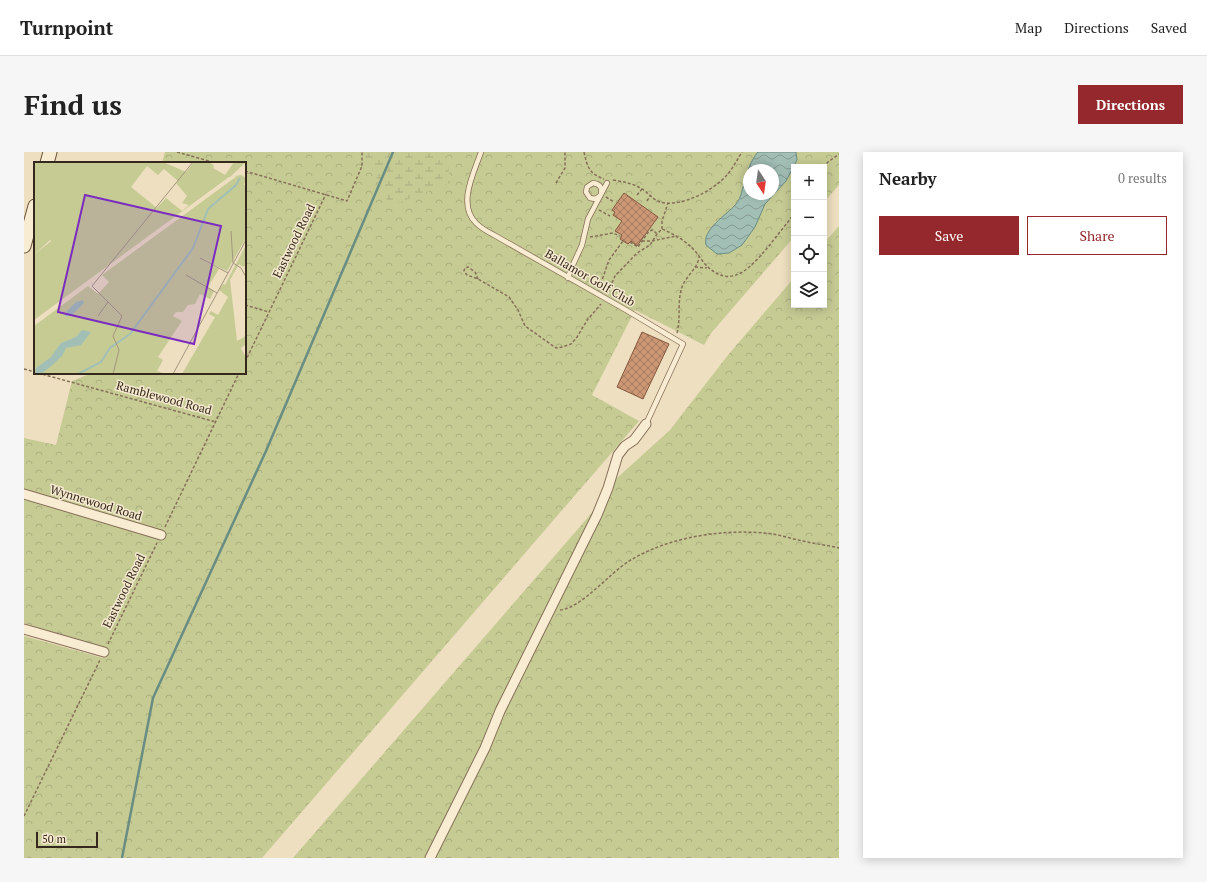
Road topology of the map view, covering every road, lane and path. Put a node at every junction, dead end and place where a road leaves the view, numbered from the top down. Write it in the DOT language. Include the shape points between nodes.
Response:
graph roads {
  1 [pos="50,152"];
  2 [pos="177,152"];
  3 [pos="362,152"];
  4 [pos="481,152"];
  5 [pos="565,152"];
  6 [pos="584,152"];
  7 [pos="742,152"];
  8 [pos="839,154"];
  9 [pos="47,162"];
  10 [pos="212,162"];
  11 [pos="826,164"];
  12 [pos="246,171"];
  13 [pos="608,181"];
  14 [pos="556,184"];
  15 [pos="642,189"];
  16 [pos="326,194"];
  17 [pos="601,195"];
  18 [pos="638,195"];
  19 [pos="650,196"];
  20 [pos="647,201"];
  21 [pos="614,202"];
  22 [pos="668,203"];
  23 [pos="594,207"];
  24 [pos="34,210"];
  25 [pos="610,216"];
  26 [pos="791,218"];
  27 [pos="662,229"];
  28 [pos="657,234"];
  29 [pos="584,236"];
  30 [pos="620,236"];
  31 [pos="676,236"];
  32 [pos="623,241"];
  33 [pos="642,241"];
  34 [pos="652,241"];
  35 [pos="630,242"];
  36 [pos="640,244"];
  37 [pos="24,246"];
  38 [pos="646,248"];
  39 [pos="699,257"];
  40 [pos="695,267"];
  41 [pos="709,268"];
  42 [pos="568,278"];
  43 [pos="478,279"];
  44 [pos="590,290"];
  45 [pos="605,299"];
  46 [pos="246,304"];
  47 [pos="269,312"];
  48 [pos="674,339"];
  49 [pos="246,360"];
  50 [pos="24,369"];
  51 [pos="34,372"];
  52 [pos="42,374"];
  53 [pos="240,374"];
  54 [pos="216,422"];
  55 [pos="646,424"];
  56 [pos="24,494"];
  57 [pos="161,535"];
  58 [pos="839,548"];
  59 [pos="550,609"];
  60 [pos="24,629"];
  61 [pos="104,652"];
  62 [pos="24,816"];
  63 [pos="430,858"];
  1 -- 9 [label="main road"];
  2 -- 10 [label="path"];
  3 -- 16 [label="path, Eastwood Road" via="362,166 347,201"];
  4 -- 42 [label="lane, Ballamor Golf Club" via="467,199 472,218 480,227"];
  5 -- 14 [label="path" via="565,168"];
  6 -- 13 [label="path" via="592,174"];
  7 -- 22 [label="path" via="727,176 711,189 687,200"];
  8 -- 11 [label="path"];
  12 -- 16 [label="path"];
  13 -- 15 [label="path" via="631,184"];
  13 -- 17 [label="lane"];
  15 -- 18 [label="path"];
  15 -- 19 [label="path"];
  16 -- 47 [label="path, Eastwood Road"];
  17 -- 21 [label="path"];
  17 -- 23 [label="lane"];
  19 -- 20 [label="path"];
  19 -- 22 [label="path"];
  22 -- 27 [label="path"];
  23 -- 25 [label="path"];
  23 -- 29 [label="lane" via="586,224"];
  24 -- 37 [label="main road"];
  26 -- 41 [label="path" via="751,267 731,277 720,275"];
  27 -- 28 [label="path"];
  27 -- 31 [label="path"];
  28 -- 33 [label="path" via="651,230"];
  28 -- 34 [label="path"];
  29 -- 30 [label="path" via="591,238 613,233"];
  29 -- 42 [label="lane"];
  31 -- 34 [label="path"];
  31 -- 39 [label="path"];
  32 -- 44 [label="path" via="609,260 598,287"];
  33 -- 34 [label="path"];
  33 -- 36 [label="path"];
  34 -- 38 [label="path"];
  35 -- 36 [label="path" via="638,247"];
  36 -- 38 [label="path"];
  38 -- 45 [label="path" via="637,253 616,276"];
  39 -- 40 [label="path"];
  39 -- 41 [label="path"];
  40 -- 41 [label="path"];
  40 -- 48 [label="path" via="681,289 679,323"];
  42 -- 44 [label="lane, Ballamor Golf Club"];
  43 -- 43 [label="path" via="466,275 465,268 468,267 475,272"];
  43 -- 45 [label="path" via="509,297 525,326 556,348 571,344"];
  44 -- 45 [label="lane, Ballamor Golf Club"];
  45 -- 48 [label="lane, Ballamor Golf Club"];
  46 -- 47 [label="path"];
  47 -- 49 [label="path, Eastwood Road"];
  48 -- 55 [label="lane" via="684,344"];
  50 -- 51 [label="path"];
  52 -- 54 [label="path, Ramblewood Road"];
  53 -- 54 [label="path, Eastwood Road"];
  54 -- 57 [label="path, Eastwood Road"];
  55 -- 59 [label="street" via="618,455 597,515"];
  56 -- 57 [label="street, Wynnewood Road"];
  57 -- 61 [label="path, Eastwood Road"];
  58 -- 59 [label="path" via="774,534 740,532 685,539 645,552 628,562 572,607"];
  59 -- 63 [label="street"];
  60 -- 61 [label="street"];
  61 -- 62 [label="path, Eastwood Road"];
}
